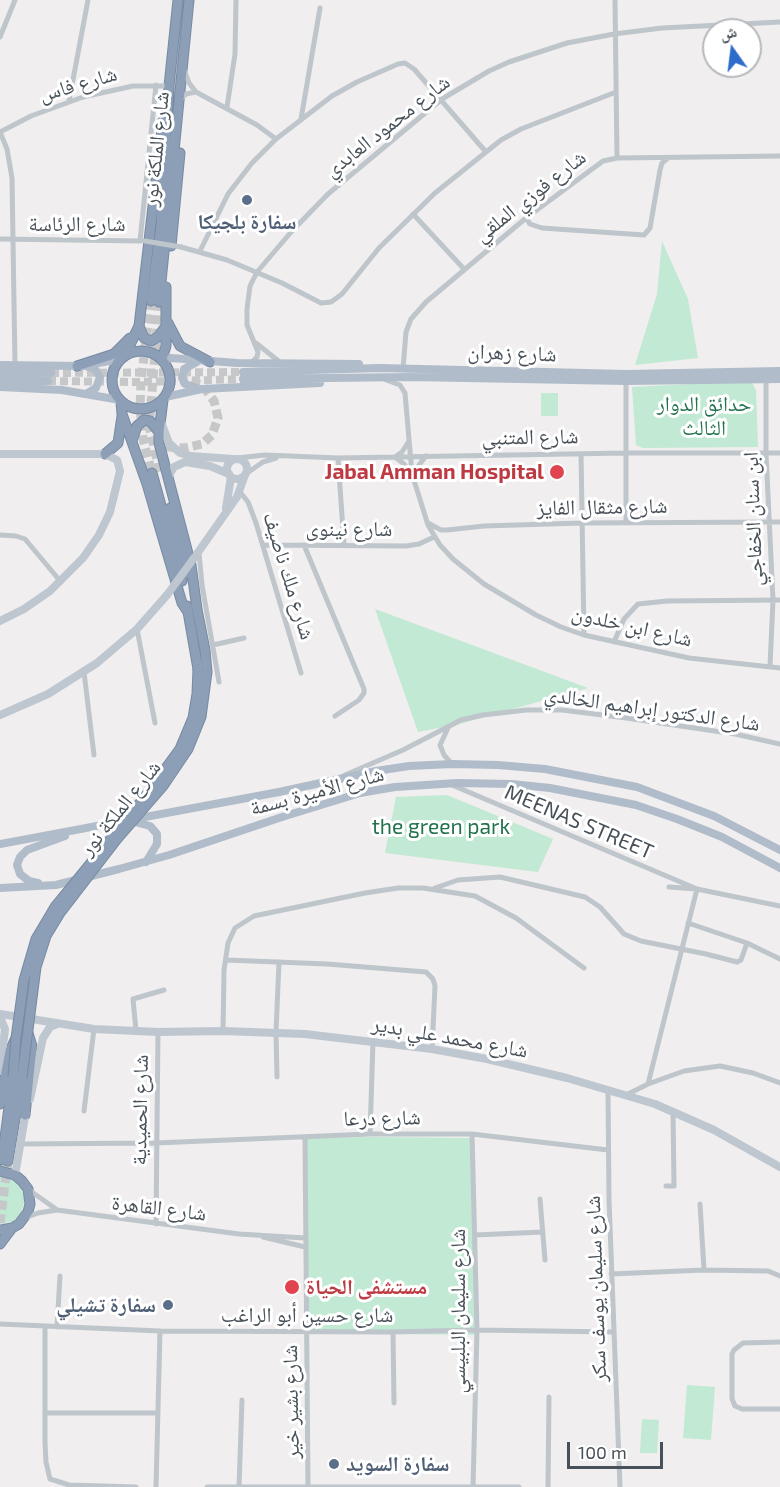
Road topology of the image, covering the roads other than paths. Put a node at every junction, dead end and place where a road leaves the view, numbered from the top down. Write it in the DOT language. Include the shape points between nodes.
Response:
graph roads {
  1 [pos="15,0"];
  2 [pos="88,0"];
  3 [pos="178,0"];
  4 [pos="189,0"];
  5 [pos="236,0"];
  6 [pos="615,0"];
  7 [pos="320,8"];
  8 [pos="780,22"];
  9 [pos="614,34"];
  10 [pos="0,37"];
  11 [pos="183,65"];
  12 [pos="156,85"];
  13 [pos="169,86"];
  14 [pos="196,92"];
  15 [pos="616,92"];
  16 [pos="442,99"];
  17 [pos="69,101"];
  18 [pos="179,102"];
  19 [pos="227,107"];
  20 [pos="168,111"];
  21 [pos="301,118"];
  22 [pos="177,119"];
  23 [pos="0,132"];
  24 [pos="276,139"];
  25 [pos="486,152"];
  26 [pos="780,156"];
  27 [pos="617,158"];
  28 [pos="668,158"];
  29 [pos="413,214"];
  30 [pos="526,218"];
  31 [pos="0,240"];
  32 [pos="14,240"];
  33 [pos="142,241"];
  34 [pos="200,251"];
  35 [pos="464,269"];
  36 [pos="257,272"];
  37 [pos="140,314"];
  38 [pos="165,322"];
  39 [pos="139,326"];
  40 [pos="255,342"];
  41 [pos="123,357"];
  42 [pos="162,359"];
  43 [pos="198,362"];
  44 [pos="210,363"];
  45 [pos="250,363"];
  46 [pos="281,363"];
  47 [pos="0,366"];
  48 [pos="15,366"];
  49 [pos="81,366"];
  50 [pos="403,369"];
  51 [pos="780,370"];
  52 [pos="0,372"];
  53 [pos="380,373"];
  54 [pos="766,375"];
  55 [pos="358,377"];
  56 [pos="780,379"];
  57 [pos="0,380"];
  58 [pos="626,381"];
  59 [pos="0,387"];
  60 [pos="202,389"];
  61 [pos="86,394"];
  62 [pos="164,398"];
  63 [pos="121,400"];
  64 [pos="122,414"];
  65 [pos="160,421"];
  66 [pos="159,432"];
  67 [pos="410,440"];
  68 [pos="132,441"];
  69 [pos="625,453"];
  70 [pos="766,453"];
  71 [pos="780,453"];
  72 [pos="0,454"];
  73 [pos="105,454"];
  74 [pos="581,454"];
  75 [pos="411,456"];
  76 [pos="426,456"];
  77 [pos="281,457"];
  78 [pos="394,457"];
  79 [pos="338,458"];
  80 [pos="235,459"];
  81 [pos="160,474"];
  82 [pos="246,474"];
  83 [pos="412,474"];
  84 [pos="230,476"];
  85 [pos="240,492"];
  86 [pos="226,510"];
  87 [pos="427,522"];
  88 [pos="626,522"];
  89 [pos="780,522"];
  90 [pos="582,523"];
  91 [pos="769,523"];
  92 [pos="0,535"];
  93 [pos="434,537"];
  94 [pos="262,545"];
  95 [pos="304,545"];
  96 [pos="344,545"];
  97 [pos="196,554"];
  98 [pos="61,582"];
  99 [pos="773,600"];
  100 [pos="780,600"];
  101 [pos="193,611"];
  102 [pos="0,621"];
  103 [pos="137,629"];
  104 [pos="584,635"];
  105 [pos="244,638"];
  106 [pos="614,642"];
  107 [pos="213,645"];
  108 [pos="770,666"];
  109 [pos="780,668"];
  110 [pos="202,671"];
  111 [pos="84,672"];
  112 [pos="301,673"];
  113 [pos="219,682"];
  114 [pos="0,715"];
  115 [pos="335,716"];
  116 [pos="155,723"];
  117 [pos="449,726"];
  118 [pos="780,744"];
  119 [pos="94,755"];
  120 [pos="452,764"];
  121 [pos="333,780"];
  122 [pos="449,784"];
  123 [pos="127,820"];
  124 [pos="87,828"];
  125 [pos="0,844"];
  126 [pos="780,850"];
  127 [pos="145,862"];
  128 [pos="780,868"];
  129 [pos="56,885"];
  130 [pos="669,887"];
  131 [pos="0,888"];
  132 [pos="435,888"];
  133 [pos="697,889"];
  134 [pos="780,906"];
  135 [pos="688,923"];
  136 [pos="747,943"];
  137 [pos="681,950"];
  138 [pos="780,959"];
  139 [pos="226,960"];
  140 [pos="279,962"];
  141 [pos="584,968"];
  142 [pos="164,990"];
  143 [pos="0,1016"];
  144 [pos="57,1024"];
  145 [pos="94,1029"];
  146 [pos="136,1031"];
  147 [pos="223,1031"];
  148 [pos="158,1032"];
  149 [pos="276,1032"];
  150 [pos="28,1033"];
  151 [pos="16,1038"];
  152 [pos="373,1041"];
  153 [pos="432,1049"];
  154 [pos="0,1071"];
  155 [pos="18,1077"];
  156 [pos="277,1077"];
  157 [pos="780,1083"];
  158 [pos="648,1084"];
  159 [pos="608,1089"];
  160 [pos="628,1094"];
  161 [pos="1,1100"];
  162 [pos="84,1111"];
  163 [pos="673,1111"];
  164 [pos="25,1115"];
  165 [pos="370,1134"];
  166 [pos="472,1134"];
  167 [pos="305,1137"];
  168 [pos="156,1143"];
  169 [pos="20,1144"];
  170 [pos="608,1150"];
  171 [pos="5,1161"];
  172 [pos="780,1167"];
  173 [pos="0,1171"];
  174 [pos="15,1175"];
  175 [pos="666,1186"];
  176 [pos="28,1189"];
  177 [pos="540,1199"];
  178 [pos="700,1204"];
  179 [pos="57,1210"];
  180 [pos="24,1219"];
  181 [pos="156,1224"];
  182 [pos="12,1228"];
  183 [pos="0,1230"];
  184 [pos="543,1232"];
  185 [pos="475,1235"];
  186 [pos="258,1236"];
  187 [pos="305,1238"];
  188 [pos="0,1244"];
  189 [pos="305,1247"];
  190 [pos="545,1260"];
  191 [pos="704,1270"];
  192 [pos="611,1274"];
  193 [pos="60,1276"];
  194 [pos="780,1276"];
  195 [pos="0,1324"];
  196 [pos="45,1327"];
  197 [pos="57,1327"];
  198 [pos="477,1330"];
  199 [pos="160,1331"];
  200 [pos="306,1331"];
  201 [pos="393,1332"];
  202 [pos="614,1332"];
  203 [pos="780,1342"];
  204 [pos="549,1397"];
  205 [pos="242,1400"];
  206 [pos="394,1403"];
  207 [pos="780,1409"];
  208 [pos="45,1413"];
  209 [pos="158,1413"];
  210 [pos="308,1486"];
  211 [pos="473,1486"];
  212 [pos="136,1487"];
  213 [pos="156,1487"];
  214 [pos="207,1487"];
  215 [pos="239,1487"];
  216 [pos="519,1487"];
  217 [pos="548,1487"];
  218 [pos="620,1487"];
  1 -- 10 [label="street"];
  2 -- 17 [label="street"];
  3 -- 13 [label="highway, شارع الملكة نور"];
  4 -- 11 [label="highway, شارع الملكة نور"];
  5 -- 19 [label="street" via="235,54"];
  6 -- 9 [label="street"];
  7 -- 21 [label="street"];
  8 -- 9 [label="street, شارع محمود العابدي"];
  9 -- 15 [label="street"];
  9 -- 16 [label="street, شارع محمود العابدي" via="509,62"];
  11 -- 14 [label="street"];
  11 -- 18 [label="highway, شارع الملكة نور"];
  12 -- 13 [label="street, شارع فاس"];
  12 -- 17 [label="street, شارع فاس" via="119,88"];
  12 -- 33 [label="street"];
  13 -- 20 [label="highway, شارع الملكة نور"];
  14 -- 18 [label="street" via="186,94"];
  14 -- 19 [label="street"];
  15 -- 25 [label="street, شارع الرئاسة" via="520,129"];
  15 -- 27 [label="street"];
  16 -- 21 [label="street" via="405,63 343,89"];
  16 -- 25 [label="street"];
  16 -- 36 [label="street, شارع محمود العابدي" via="328,194"];
  17 -- 23 [label="street, شارع فاس"];
  18 -- 22 [label="highway, شارع الملكة نور"];
  19 -- 24 [label="street"];
  20 -- 22 [label="highway, شارع الملكة نور" via="155,301"];
  20 -- 37 [label="highway" via="160,134"];
  21 -- 24 [label="street"];
  22 -- 38 [label="highway" via="181,132 179,167"];
  23 -- 32 [label="street" via="11,167"];
  24 -- 34 [label="street" via="228,194"];
  25 -- 29 [label="street, شارع الرئاسة"];
  26 -- 28 [label="street, شارع فوزي الملقي"];
  27 -- 28 [label="street, شارع فوزي الملقي"];
  27 -- 30 [label="street, شارع فوزي الملقي" via="596,165"];
  28 -- 30 [label="street" via="662,163 650,228 644,235 542,228"];
  29 -- 35 [label="street"];
  29 -- 36 [label="street, شارع الرئاسة" via="332,302 321,303"];
  30 -- 35 [label="street, شارع فوزي الملقي"];
  31 -- 32 [label="street, شارع الرئاسة"];
  32 -- 33 [label="street, شارع الرئاسة"];
  32 -- 48 [label="street"];
  33 -- 34 [label="street, شارع الرئاسة, bridge"];
  34 -- 36 [label="street, شارع الرئاسة"];
  35 -- 50 [label="street, شارع فوزي الملقي" via="411,319 404,339"];
  36 -- 40 [label="street, شارع محمود العابدي" via="250,285 247,309 247,325"];
  37 -- 39 [label="highway"];
  37 -- 49 [label="highway" via="122,347"];
  38 -- 39 [label="highway" via="158,337 151,341 144,338"];
  38 -- 42 [label="highway"];
  38 -- 44 [label="highway" via="180,346"];
  39 -- 41 [label="highway"];
  40 -- 45 [label="street, شارع محمود العابدي" via="257,355"];
  40 -- 46 [label="street"];
  41 -- 42 [label="highway" via="140,351"];
  41 -- 49 [label="main road"];
  41 -- 63 [label="highway" via="113,375 115,392"];
  42 -- 43 [label="main road"];
  42 -- 62 [label="highway" via="171,378"];
  43 -- 44 [label="main road"];
  43 -- 60 [label="main road" via="184,369 182,378 185,384"];
  44 -- 45 [label="main road"];
  45 -- 46 [label="main road"];
  46 -- 53 [label="main road" via="361,364"];
  47 -- 48 [label="main road"];
  48 -- 49 [label="main road"];
  49 -- 61 [label="main road" via="95,369 100,377 96,388"];
  50 -- 53 [label="main road, شارع زهران"];
  50 -- 54 [label="main road, شارع زهران"];
  51 -- 54 [label="main road, شارع زهران"];
  52 -- 57 [label="main road" via="50,377"];
  53 -- 55 [label="main road, شارع زهران"];
  53 -- 55 [label="main road, شارع زهران" via="243,375"];
  53 -- 58 [label="main road, شارع زهران"];
  53 -- 67 [label="street, شارع ابن خلدون" via="403,389"];
  54 -- 56 [label="main road, شارع زهران"];
  54 -- 58 [label="main road, شارع زهران"];
  54 -- 70 [label="street, ابن سنان الخفاجي"];
  55 -- 60 [label="main road" via="334,382"];
  58 -- 69 [label="street"];
  59 -- 61 [label="main road"];
  60 -- 62 [label="main road"];
  61 -- 63 [label="main road"];
  62 -- 63 [label="highway" via="147,409 129,406"];
  62 -- 65 [label="highway"];
  63 -- 64 [label="highway"];
  64 -- 68 [label="highway"];
  64 -- 73 [label="highway" via="117,443"];
  65 -- 66 [label="highway"];
  65 -- 80 [label="street, شارع المتنبي" via="167,440 180,453"];
  66 -- 68 [label="highway" via="153,423 144,420 137,426"];
  66 -- 81 [label="highway"];
  67 -- 75 [label="street, شارع ابن خلدون"];
  67 -- 78 [label="street"];
  68 -- 101 [label="highway" via="182,603"];
  69 -- 70 [label="street, شارع المتنبي"];
  69 -- 74 [label="street, شارع المتنبي"];
  69 -- 88 [label="street"];
  70 -- 71 [label="street, شارع المتنبي"];
  70 -- 91 [label="street, ابن سنان الخفاجي"];
  72 -- 73 [label="street"];
  73 -- 98 [label="street" via="117,460 120,467 110,512 91,547"];
  74 -- 76 [label="street, شارع المتنبي"];
  74 -- 90 [label="street"];
  75 -- 76 [label="street, شارع المتنبي"];
  75 -- 78 [label="street, شارع المتنبي"];
  75 -- 83 [label="street, شارع ابن خلدون"];
  76 -- 83 [label="street"];
  77 -- 79 [label="street, شارع المتنبي"];
  77 -- 80 [label="street, شارع المتنبي" via="253,455"];
  77 -- 82 [label="street, شارع المتنبي" via="263,462"];
  78 -- 79 [label="street, شارع المتنبي"];
  78 -- 83 [label="street"];
  79 -- 96 [label="street"];
  80 -- 82 [label="street" via="246,464"];
  80 -- 84 [label="street" via="227,465"];
  81 -- 84 [label="street" via="185,462 210,466"];
  81 -- 101 [label="highway, شارع الملكة نور" via="177,560"];
  81 -- 101 [label="highway" via="191,565"];
  82 -- 84 [label="street" via="238,479"];
  82 -- 85 [label="street"];
  83 -- 87 [label="street, شارع ابن خلدون"];
  84 -- 86 [label="street"];
  85 -- 86 [label="street"];
  85 -- 94 [label="street, شارع ملك ناصيف" via="251,508"];
  86 -- 97 [label="street"];
  87 -- 90 [label="street, شارع مثقال الفايز" via="443,530"];
  87 -- 93 [label="street, شارع ابن خلدون"];
  88 -- 90 [label="street, شارع مثقال الفايز"];
  88 -- 91 [label="street, شارع مثقال الفايز"];
  89 -- 91 [label="street, شارع مثقال الفايز"];
  90 -- 104 [label="street"];
  91 -- 99 [label="street, ابن سنان الخفاجي"];
  92 -- 98 [label="street" via="25,539"];
  93 -- 96 [label="street, شارع نينوى" via="414,546"];
  93 -- 104 [label="street, شارع ابن خلدون" via="453,559 496,592"];
  94 -- 95 [label="street, شارع نينوى"];
  94 -- 112 [label="street, شارع ملك ناصيف"];
  95 -- 96 [label="street, شارع نينوى"];
  95 -- 115 [label="street" via="364,689 360,700"];
  97 -- 103 [label="street, bridge"];
  97 -- 107 [label="street"];
  98 -- 102 [label="street"];
  99 -- 100 [label="street"];
  99 -- 106 [label="street" via="638,603 624,619"];
  99 -- 108 [label="street, ابن سنان الخفاجي"];
  101 -- 110 [label="highway, شارع الملكة نور"];
  103 -- 111 [label="street"];
  103 -- 116 [label="street"];
  104 -- 106 [label="street, شارع ابن خلدون"];
  105 -- 107 [label="street"];
  106 -- 108 [label="street, شارع ابن خلدون" via="690,658"];
  107 -- 113 [label="street"];
  108 -- 109 [label="street, شارع ابن خلدون"];
  110 -- 150 [label="highway, شارع الملكة نور, bridge" via="201,717 188,749 46,936 36,967"];
  110 -- 151 [label="highway, شارع الملكة نور, bridge" via="195,707 180,749 56,907 36,939 25,972"];
  111 -- 114 [label="street" via="37,700"];
  111 -- 119 [label="street"];
  117 -- 118 [label="street, شارع الدكتور إبراهيم الخالدي" via="483,715 549,710 735,734"];
  117 -- 120 [label="street" via="440,746"];
  117 -- 121 [label="street, شارع الدكتور إبراهيم الخالدي"];
  120 -- 121 [label="main road, شارع الأميرة بسمة" via="392,768"];
  120 -- 126 [label="main road, شارع الأميرة بسمة" via="545,769 637,787 714,816"];
  121 -- 123 [label="main road, شارع الأميرة بسمة"];
  122 -- 127 [label="main road, شارع الأميرة بسمة" via="360,793"];
  122 -- 128 [label="main road, شارع الأميرة بسمة" via="550,788 636,805 722,837"];
  122 -- 133 [label="street, MEENAS STREET"];
  123 -- 124 [label="main road, شارع الأميرة بسمة"];
  123 -- 127 [label="main road" via="155,830 157,844"];
  124 -- 125 [label="main road, شارع الأميرة بسمة"];
  124 -- 129 [label="main road" via="27,850 20,857 18,868 22,876"];
  127 -- 129 [label="main road, شارع الأميرة بسمة"];
  129 -- 131 [label="main road, شارع الأميرة بسمة"];
  130 -- 133 [label="street"];
  132 -- 137 [label="street" via="458,880 493,876 568,892 594,902 628,937"];
  132 -- 139 [label="street" via="383,890 254,916 232,934"];
  132 -- 141 [label="street" via="489,902"];
  133 -- 134 [label="street"];
  133 -- 135 [label="street"];
  135 -- 136 [label="street"];
  135 -- 137 [label="street"];
  136 -- 137 [label="street" via="737,962"];
  136 -- 138 [label="street"];
  137 -- 158 [label="street"];
  139 -- 140 [label="street"];
  139 -- 147 [label="street"];
  140 -- 149 [label="street"];
  140 -- 153 [label="street" via="426,972 435,986"];
  142 -- 146 [label="street" via="133,999"];
  143 -- 144 [label="street, شارع محمد علي بدير"];
  143 -- 154 [label="street" via="5,1029"];
  144 -- 145 [label="street, شارع محمد علي بدير"];
  144 -- 164 [label="street" via="50,1027 44,1038"];
  145 -- 146 [label="street, شارع محمد علي بدير"];
  145 -- 162 [label="street"];
  146 -- 148 [label="street, شارع محمد علي بدير"];
  147 -- 148 [label="street, شارع محمد علي بدير"];
  147 -- 149 [label="street, شارع محمد علي بدير"];
  148 -- 168 [label="street, شارع الحميدية"];
  149 -- 152 [label="street, شارع محمد علي بدير"];
  149 -- 156 [label="street"];
  150 -- 155 [label="highway, شارع الملكة نور, bridge"];
  150 -- 164 [label="highway" via="32,1046"];
  151 -- 155 [label="highway, شارع الملكة نور, bridge"];
  151 -- 161 [label="highway"];
  152 -- 153 [label="street, شارع محمد علي بدير"];
  152 -- 165 [label="street"];
  153 -- 159 [label="street, شارع محمد علي بدير"];
  155 -- 171 [label="highway, شارع الملكة نور"];
  157 -- 158 [label="street" via="720,1066 684,1071"];
  158 -- 160 [label="street"];
  159 -- 160 [label="street, شارع محمد علي بدير"];
  159 -- 170 [label="street, شارع سليمان يوسف سكر"];
  160 -- 163 [label="street, شارع محمد علي بدير"];
  163 -- 172 [label="street, شارع محمد علي بدير"];
  163 -- 175 [label="street" via="674,1186"];
  164 -- 169 [label="street"];
  165 -- 166 [label="street, شارع درعا"];
  165 -- 167 [label="street, شارع درعا"];
  166 -- 170 [label="street, شارع درعا"];
  166 -- 185 [label="street, شارع سليمان البلبيسي"];
  167 -- 168 [label="street, شارع درعا"];
  167 -- 187 [label="street, شارع بشير خير"];
  168 -- 169 [label="street, شارع درعا"];
  168 -- 181 [label="street, شارع الحميدية"];
  169 -- 174 [label="street"];
  170 -- 192 [label="street, شارع سليمان يوسف سكر"];
  173 -- 174 [label="highway"];
  174 -- 176 [label="highway"];
  176 -- 179 [label="street, شارع القاهرة"];
  176 -- 180 [label="highway" via="30,1204"];
  177 -- 184 [label="street"];
  178 -- 191 [label="street"];
  179 -- 180 [label="street, شارع القاهرة"];
  179 -- 181 [label="street, شارع القاهرة"];
  180 -- 182 [label="highway"];
  181 -- 186 [label="street, شارع القاهرة"];
  182 -- 183 [label="highway"];
  182 -- 188 [label="highway"];
  184 -- 185 [label="street"];
  184 -- 190 [label="street"];
  185 -- 198 [label="street, شارع سليمان البلبيسي"];
  186 -- 187 [label="street, شارع القاهرة"];
  186 -- 189 [label="street, شارع القاهرة"];
  187 -- 189 [label="street, شارع بشير خير"];
  189 -- 200 [label="street, شارع بشير خير"];
  191 -- 192 [label="street"];
  191 -- 194 [label="street" via="768,1271"];
  192 -- 202 [label="street, شارع سليمان يوسف سكر"];
  193 -- 197 [label="street"];
  195 -- 196 [label="street, شارع حسين أبو الراغب"];
  196 -- 197 [label="street, شارع حسين أبو الراغب"];
  196 -- 208 [label="street"];
  197 -- 199 [label="street, شارع حسين أبو الراغب"];
  198 -- 201 [label="street, شارع حسين أبو الراغب"];
  198 -- 202 [label="street, شارع حسين أبو الراغب"];
  198 -- 211 [label="street, شارع سليمان البلبيسي"];
  199 -- 200 [label="street, شارع حسين أبو الراغب"];
  199 -- 209 [label="street"];
  200 -- 201 [label="street, شارع حسين أبو الراغب"];
  200 -- 210 [label="street, شارع بشير خير"];
  201 -- 206 [label="street"];
  202 -- 218 [label="street, شارع سليمان يوسف سكر"];
  203 -- 207 [label="street" via="743,1343 732,1354 735,1406"];
  204 -- 217 [label="street"];
  205 -- 215 [label="street"];
  208 -- 209 [label="street"];
  208 -- 212 [label="street" via="50,1479 69,1485"];
  209 -- 213 [label="street"];
  210 -- 211 [label="street"];
  210 -- 215 [label="street"];
  211 -- 216 [label="street"];
  214 -- 215 [label="street"];
}
